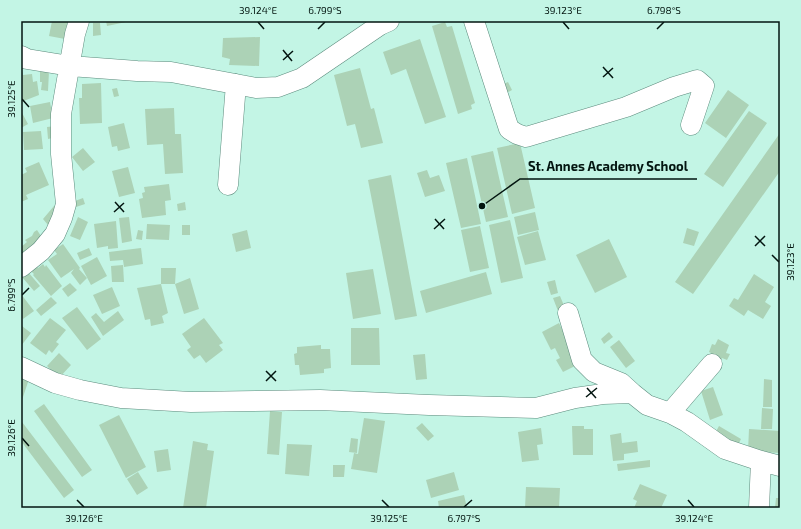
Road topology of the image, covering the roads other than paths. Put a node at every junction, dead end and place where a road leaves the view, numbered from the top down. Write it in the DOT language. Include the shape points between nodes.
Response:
graph roads {
  1 [pos="79,21"];
  2 [pos="390,21"];
  3 [pos="474,21"];
  4 [pos="21,56"];
  5 [pos="70,66"];
  6 [pos="236,84"];
  7 [pos="691,125"];
  8 [pos="228,185"];
  9 [pos="21,267"];
  10 [pos="568,313"];
  11 [pos="712,364"];
  12 [pos="21,367"];
  13 [pos="632,393"];
  14 [pos="670,413"];
  15 [pos="761,461"];
  16 [pos="780,466"];
  17 [pos="759,508"];
  1 -- 5 [label="street"];
  2 -- 6 [label="street" via="380,25 302,78 278,87 256,88"];
  3 -- 7 [label="street" via="509,129 517,134 526,136 626,107 697,80 704,86"];
  4 -- 5 [label="street"];
  5 -- 6 [label="street" via="171,72"];
  5 -- 9 [label="street" via="61,114 61,154 66,204 55,234 41,251"];
  6 -- 8 [label="street"];
  10 -- 13 [label="street" via="582,360 594,372 621,383"];
  11 -- 14 [label="street"];
  12 -- 13 [label="street" via="55,383 80,390 121,398 191,402 320,400 536,408 576,398"];
  13 -- 14 [label="street" via="647,405"];
  14 -- 15 [label="street" via="725,449"];
  15 -- 16 [label="street"];
  15 -- 17 [label="street"];
}
